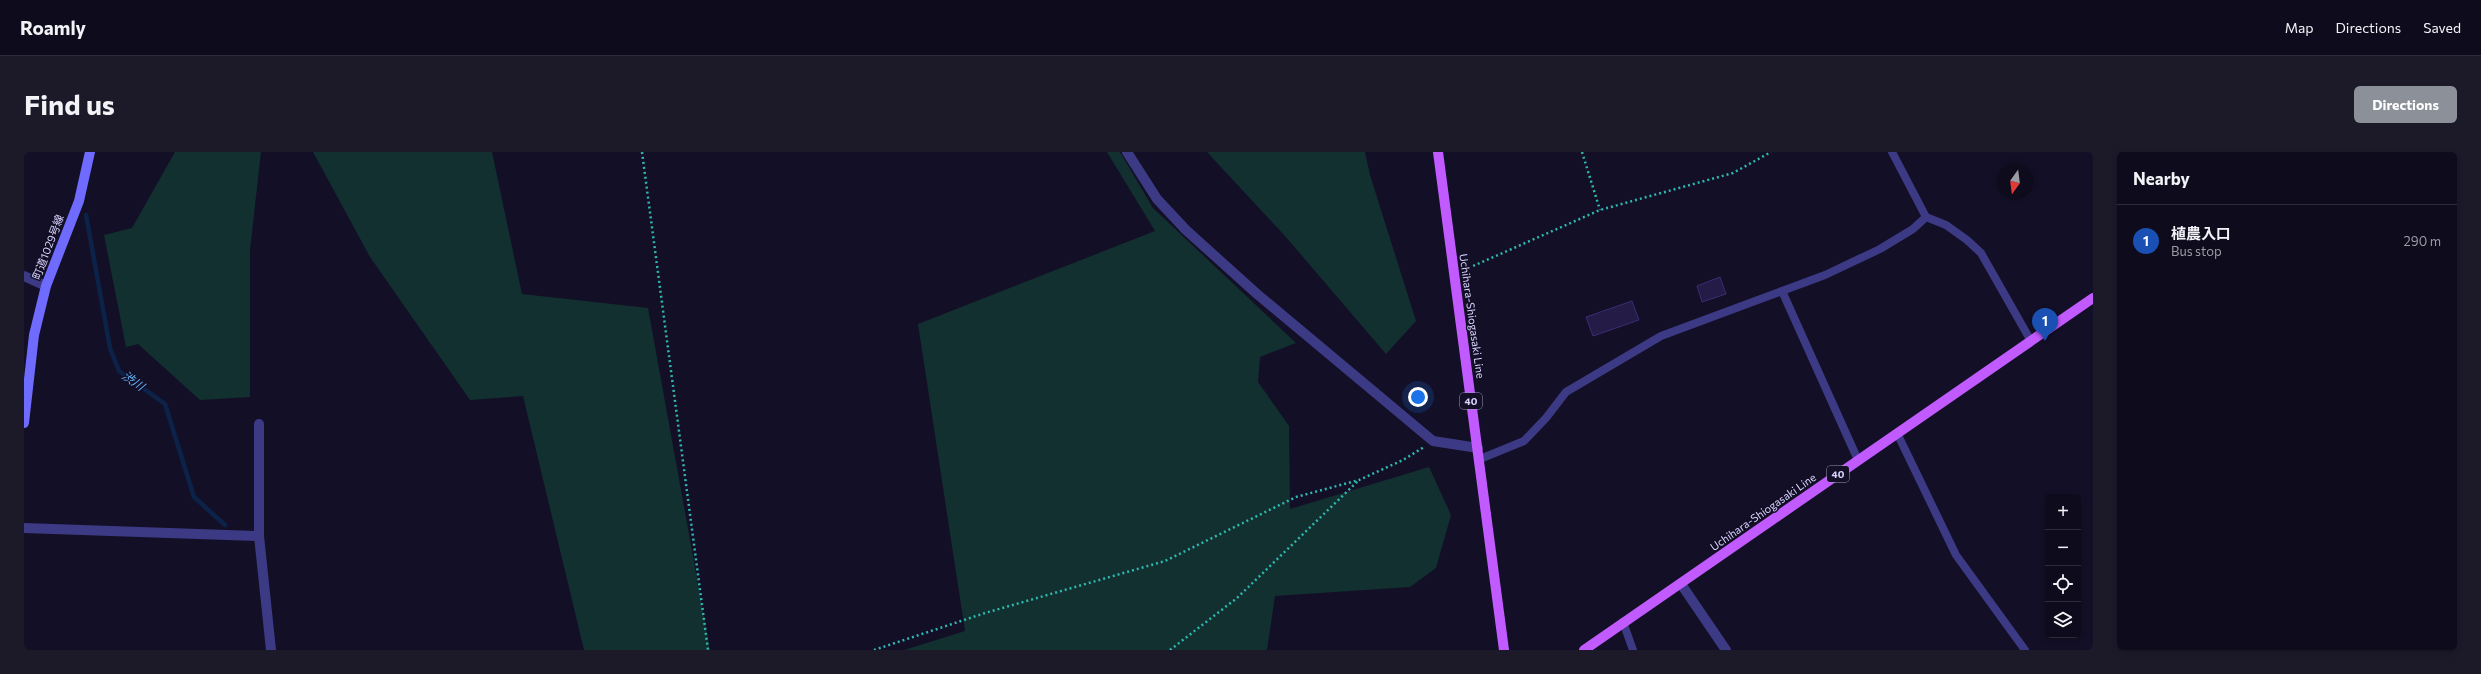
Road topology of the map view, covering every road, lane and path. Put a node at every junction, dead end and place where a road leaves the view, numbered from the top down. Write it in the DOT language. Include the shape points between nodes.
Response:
graph roads {
  1 [pos="90,152"];
  2 [pos="642,152"];
  3 [pos="1127,152"];
  4 [pos="1438,152"];
  5 [pos="1582,152"];
  6 [pos="1771,152"];
  7 [pos="1892,152"];
  8 [pos="1600,210"];
  9 [pos="1926,217"];
  10 [pos="1454,274"];
  11 [pos="24,276"];
  12 [pos="46,286"];
  13 [pos="1782,291"];
  14 [pos="2093,298"];
  15 [pos="2030,341"];
  16 [pos="24,423"];
  17 [pos="259,424"];
  18 [pos="1897,433"];
  19 [pos="1433,441"];
  20 [pos="1478,448"];
  21 [pos="1480,459"];
  22 [pos="1858,460"];
  23 [pos="1359,480"];
  24 [pos="24,528"];
  25 [pos="258,536"];
  26 [pos="1680,584"];
  27 [pos="1623,622"];
  28 [pos="271,650"];
  29 [pos="708,650"];
  30 [pos="874,650"];
  31 [pos="1170,650"];
  32 [pos="1504,650"];
  33 [pos="1584,650"];
  34 [pos="1633,650"];
  35 [pos="1726,650"];
  36 [pos="2025,650"];
  1 -- 12 [label="street, 町道1029号線" via="79,201"];
  2 -- 29 [label="path"];
  3 -- 19 [label="street" via="1157,199 1186,230 1257,294"];
  4 -- 10 [label="main road, Uchihara-Shiogasaki Line / 40"];
  5 -- 8 [label="path"];
  6 -- 8 [label="path" via="1733,173"];
  7 -- 9 [label="lane"];
  8 -- 10 [label="path"];
  9 -- 13 [label="lane" via="1913,229 1880,249 1825,276"];
  9 -- 15 [label="lane" via="1946,225 1980,253"];
  10 -- 20 [label="main road, Uchihara-Shiogasaki Line / 40"];
  11 -- 12 [label="street"];
  12 -- 16 [label="street, 町道1029号線" via="34,335"];
  13 -- 21 [label="lane" via="1660,336 1566,392 1524,441"];
  13 -- 22 [label="lane"];
  14 -- 15 [label="main road, Uchihara-Shiogasaki Line / 40"];
  15 -- 18 [label="main road, Uchihara-Shiogasaki Line / 40"];
  17 -- 25 [label="street"];
  18 -- 22 [label="main road, Uchihara-Shiogasaki Line / 40"];
  18 -- 36 [label="lane" via="1956,555"];
  19 -- 20 [label="street"];
  19 -- 23 [label="path" via="1403,460"];
  20 -- 21 [label="main road, Uchihara-Shiogasaki Line / 40"];
  21 -- 32 [label="main road, Uchihara-Shiogasaki Line / 40"];
  22 -- 26 [label="main road, Uchihara-Shiogasaki Line / 40"];
  23 -- 30 [label="path" via="1296,497 1165,561"];
  23 -- 31 [label="path" via="1238,598"];
  24 -- 25 [label="street"];
  25 -- 28 [label="street"];
  26 -- 27 [label="main road, Uchihara-Shiogasaki Line / 40"];
  26 -- 35 [label="street"];
  27 -- 33 [label="main road, Uchihara-Shiogasaki Line / 40"];
  27 -- 34 [label="lane"];
}
